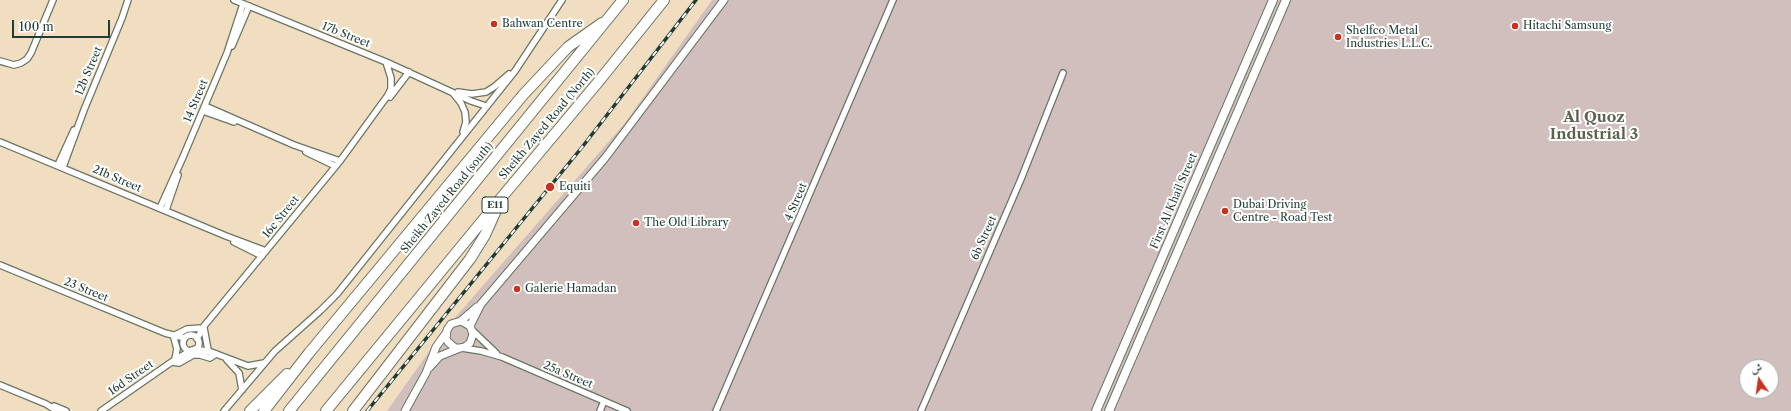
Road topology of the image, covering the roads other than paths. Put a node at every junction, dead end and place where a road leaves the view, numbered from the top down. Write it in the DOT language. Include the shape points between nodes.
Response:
graph roads {
  1 [pos="53,0"];
  2 [pos="128,0"];
  3 [pos="131,0"];
  4 [pos="234,0"];
  5 [pos="562,0"];
  6 [pos="623,0"];
  7 [pos="664,0"];
  8 [pos="724,0"];
  9 [pos="893,0"];
  10 [pos="1273,0"];
  11 [pos="1286,0"];
  12 [pos="243,4"];
  13 [pos="249,6"];
  14 [pos="122,18"];
  15 [pos="609,19"];
  16 [pos="227,53"];
  17 [pos="0,61"];
  18 [pos="386,62"];
  19 [pos="520,63"];
  20 [pos="409,72"];
  21 [pos="1063,73"];
  22 [pos="450,90"];
  23 [pos="486,106"];
  24 [pos="204,108"];
  25 [pos="371,118"];
  26 [pos="461,138"];
  27 [pos="0,142"];
  28 [pos="294,145"];
  29 [pos="183,157"];
  30 [pos="340,161"];
  31 [pos="60,166"];
  32 [pos="335,166"];
  33 [pos="502,196"];
  34 [pos="160,208"];
  35 [pos="166,210"];
  36 [pos="226,236"];
  37 [pos="266,250"];
  38 [pos="262,256"];
  39 [pos="0,265"];
  40 [pos="481,304"];
  41 [pos="461,321"];
  42 [pos="203,327"];
  43 [pos="472,329"];
  44 [pos="446,333"];
  45 [pos="175,336"];
  46 [pos="184,343"];
  47 [pos="195,344"];
  48 [pos="461,348"];
  49 [pos="212,352"];
  50 [pos="309,353"];
  51 [pos="502,357"];
  52 [pos="174,360"];
  53 [pos="227,360"];
  54 [pos="264,363"];
  55 [pos="426,373"];
  56 [pos="2,386"];
  57 [pos="242,390"];
  58 [pos="0,393"];
  59 [pos="604,401"];
  60 [pos="46,404"];
  61 [pos="622,410"];
  62 [pos="57,411"];
  63 [pos="66,411"];
  64 [pos="102,411"];
  65 [pos="224,411"];
  66 [pos="250,411"];
  67 [pos="264,411"];
  68 [pos="289,411"];
  69 [pos="326,411"];
  70 [pos="353,411"];
  71 [pos="406,411"];
  72 [pos="600,411"];
  73 [pos="716,411"];
  74 [pos="921,411"];
  75 [pos="1096,411"];
  76 [pos="1109,411"];
  1 -- 17 [label="street" via="27,59 10,65"];
  2 -- 14 [label="street, 12b Street"];
  3 -- 14 [label="street, 12b Street"];
  4 -- 12 [label="street, 17b Street"];
  5 -- 19 [label="street"];
  6 -- 15 [label="highway, Sheikh Zayed Road (south) / E11"];
  7 -- 33 [label="highway, Sheikh Zayed Road (North) / E11" via="599,82"];
  8 -- 40 [label="street" via="605,158"];
  9 -- 73 [label="street, 4 Street"];
  10 -- 75 [label="main road, First Al Khail Street"];
  11 -- 76 [label="main road, First Al Khail Street"];
  12 -- 13 [label="street, 17b Street"];
  12 -- 16 [label="street, 14 Street"];
  13 -- 16 [label="street, 14 Street"];
  13 -- 18 [label="street, 17b Street"];
  14 -- 31 [label="street, 12b Street"];
  15 -- 50 [label="highway" via="587,32 568,48 522,95"];
  15 -- 68 [label="highway, Sheikh Zayed Road (south) / E11"];
  16 -- 24 [label="street, 14 Street"];
  18 -- 20 [label="street, 17b Street"];
  18 -- 25 [label="street, 16c Street" via="391,78 391,89"];
  19 -- 22 [label="street, 17b Street" via="486,92 472,94"];
  19 -- 23 [label="street"];
  20 -- 22 [label="street, 17b Street"];
  20 -- 25 [label="street, 16c Street"];
  21 -- 74 [label="street, 6b Street" via="1021,179"];
  22 -- 23 [label="street, 17b Street"];
  22 -- 26 [label="street, 17b Street" via="465,112 466,122"];
  23 -- 26 [label="street"];
  24 -- 28 [label="street"];
  24 -- 29 [label="street, 14 Street"];
  25 -- 30 [label="street, 16c Street"];
  26 -- 54 [label="street" via="337,294"];
  27 -- 31 [label="street, 21b Street"];
  28 -- 30 [label="street"];
  28 -- 32 [label="street"];
  29 -- 34 [label="street, 14 Street"];
  29 -- 35 [label="street, 14 Street"];
  30 -- 32 [label="street, 16c Street"];
  31 -- 34 [label="street, 21b Street"];
  32 -- 37 [label="street, 16c Street"];
  33 -- 69 [label="highway, Sheikh Zayed Road (North) / E11"];
  33 -- 70 [label="highway" via="470,259"];
  34 -- 35 [label="street, 21b Street"];
  35 -- 36 [label="street, 21b Street"];
  36 -- 37 [label="street, 21b Street"];
  36 -- 38 [label="street, 21b Street"];
  37 -- 38 [label="street, 16c Street"];
  38 -- 42 [label="street, 16c Street"];
  39 -- 45 [label="street, 23 Street"];
  40 -- 41 [label="street"];
  40 -- 43 [label="street"];
  41 -- 43 [label="street"];
  41 -- 44 [label="street" via="451,324"];
  42 -- 45 [label="street" via="187,329"];
  42 -- 47 [label="street, 16c Street"];
  42 -- 49 [label="street"];
  43 -- 48 [label="street" via="473,338 470,344"];
  43 -- 51 [label="street, 25a Street" via="485,344"];
  44 -- 48 [label="street" via="448,342"];
  44 -- 55 [label="street" via="436,347"];
  45 -- 46 [label="street, 23 Street"];
  45 -- 52 [label="street" via="177,350"];
  46 -- 47 [label="street"];
  46 -- 47 [label="street, 23 Street"];
  46 -- 52 [label="street, 16d Street"];
  47 -- 49 [label="street"];
  47 -- 52 [label="street, 16d Street"];
  48 -- 51 [label="street, 25a Street"];
  48 -- 55 [label="street" via="440,356"];
  49 -- 52 [label="street, 16d Street" via="210,358 193,355 179,363"];
  49 -- 53 [label="street"];
  50 -- 66 [label="highway"];
  50 -- 67 [label="highway"];
  51 -- 59 [label="street, 25a Street"];
  52 -- 64 [label="street, 16d Street"];
  53 -- 54 [label="street" via="250,366"];
  53 -- 57 [label="street" via="239,373"];
  54 -- 57 [label="street"];
  55 -- 71 [label="street"];
  56 -- 58 [label="street"];
  56 -- 60 [label="street"];
  57 -- 65 [label="street"];
  59 -- 61 [label="street, 25a Street"];
  59 -- 72 [label="street"];
  60 -- 62 [label="street"];
  60 -- 63 [label="street"];
}
